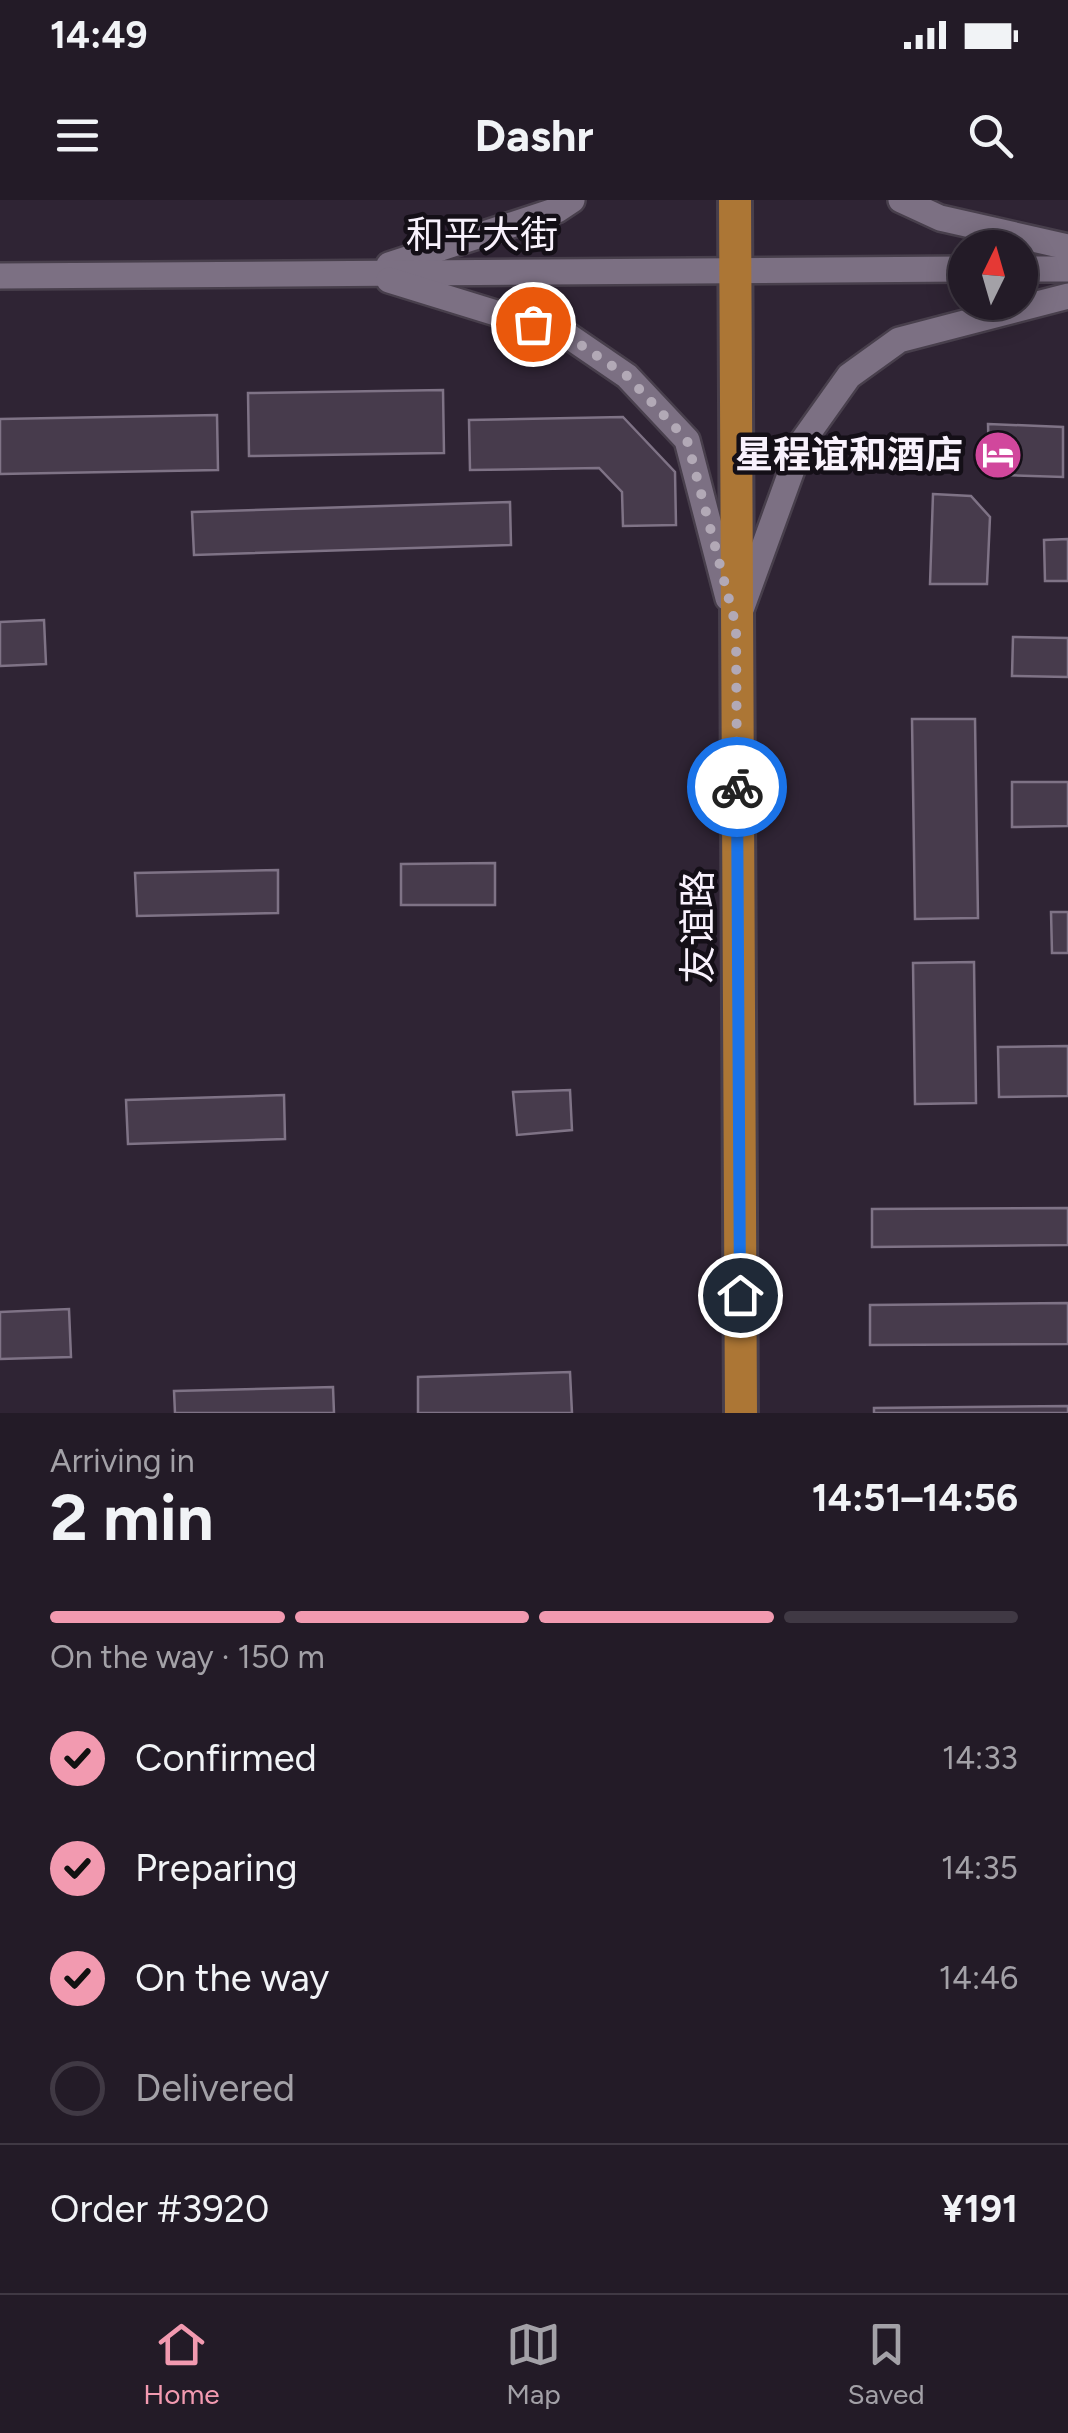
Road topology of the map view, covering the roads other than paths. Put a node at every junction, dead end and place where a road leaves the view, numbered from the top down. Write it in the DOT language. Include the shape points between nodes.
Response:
graph roads {
  1 [pos="572,200"];
  2 [pos="735,200"];
  3 [pos="901,200"];
  4 [pos="1068,247"];
  5 [pos="948,269"];
  6 [pos="1038,269"];
  7 [pos="735,270"];
  8 [pos="1068,270"];
  9 [pos="365,273"];
  10 [pos="0,276"];
  11 [pos="1068,296"];
  12 [pos="736,626"];
  13 [pos="742,1413"];
  1 -- 9 [label="main road"];
  2 -- 7 [label="highway, 友谊路"];
  3 -- 4 [label="main road" via="940,218"];
  5 -- 7 [label="main road, 和平大街"];
  6 -- 8 [label="main road"];
  7 -- 9 [label="main road, 和平大街"];
  7 -- 12 [label="highway, 友谊路"];
  9 -- 10 [label="main road, 和平大街"];
  9 -- 12 [label="main road" via="566,335 627,376 687,440"];
  11 -- 12 [label="main road" via="898,340 849,376 802,442"];
  12 -- 13 [label="highway, 友谊路"];
}
